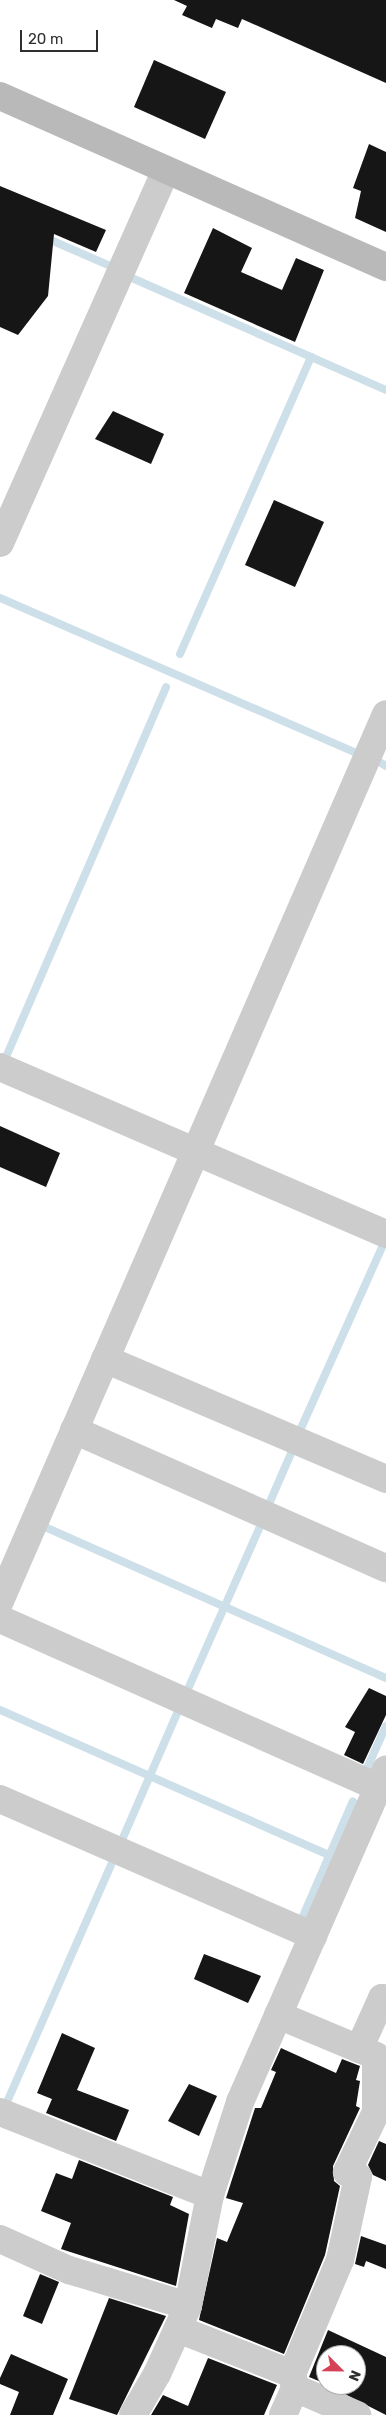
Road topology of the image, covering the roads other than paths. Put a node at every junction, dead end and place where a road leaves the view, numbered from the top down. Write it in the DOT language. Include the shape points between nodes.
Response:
graph roads {
  1 [pos="0,96"];
  2 [pos="166,170"];
  3 [pos="386,267"];
  4 [pos="0,543"];
  5 [pos="386,714"];
  6 [pos="0,1067"];
  7 [pos="196,1152"];
  8 [pos="386,1234"];
  9 [pos="105,1360"];
  10 [pos="74,1430"];
  11 [pos="386,1479"];
  12 [pos="386,1568"];
  13 [pos="0,1601"];
  14 [pos="0,1619"];
  15 [pos="383,1783"];
  16 [pos="0,1798"];
  17 [pos="313,1936"];
  18 [pos="386,2000"];
  19 [pos="278,2015"];
  20 [pos="359,2049"];
  21 [pos="0,2112"];
  22 [pos="210,2195"];
  23 [pos="0,2239"];
  24 [pos="183,2318"];
  25 [pos="293,2381"];
  26 [pos="133,2415"];
  27 [pos="283,2415"];
  28 [pos="357,2415"];
  1 -- 2 [label="street"];
  2 -- 3 [label="street"];
  2 -- 4 [label="street"];
  5 -- 7 [label="street"];
  6 -- 7 [label="street"];
  7 -- 8 [label="street"];
  7 -- 9 [label="street"];
  9 -- 10 [label="street"];
  9 -- 11 [label="street"];
  10 -- 12 [label="street"];
  10 -- 13 [label="street"];
  14 -- 15 [label="street"];
  15 -- 17 [label="street"];
  16 -- 17 [label="street"];
  17 -- 19 [label="street"];
  18 -- 20 [label="street" via="382,1998"];
  19 -- 20 [label="street"];
  19 -- 22 [label="street" via="240,2102"];
  20 -- 25 [label="street" via="376,2056 376,2112 347,2172 358,2177 340,2260"];
  21 -- 22 [label="street"];
  22 -- 24 [label="street"];
  23 -- 24 [label="street"];
  24 -- 25 [label="street"];
  24 -- 26 [label="street"];
  25 -- 27 [label="street"];
  25 -- 28 [label="street"];
}
